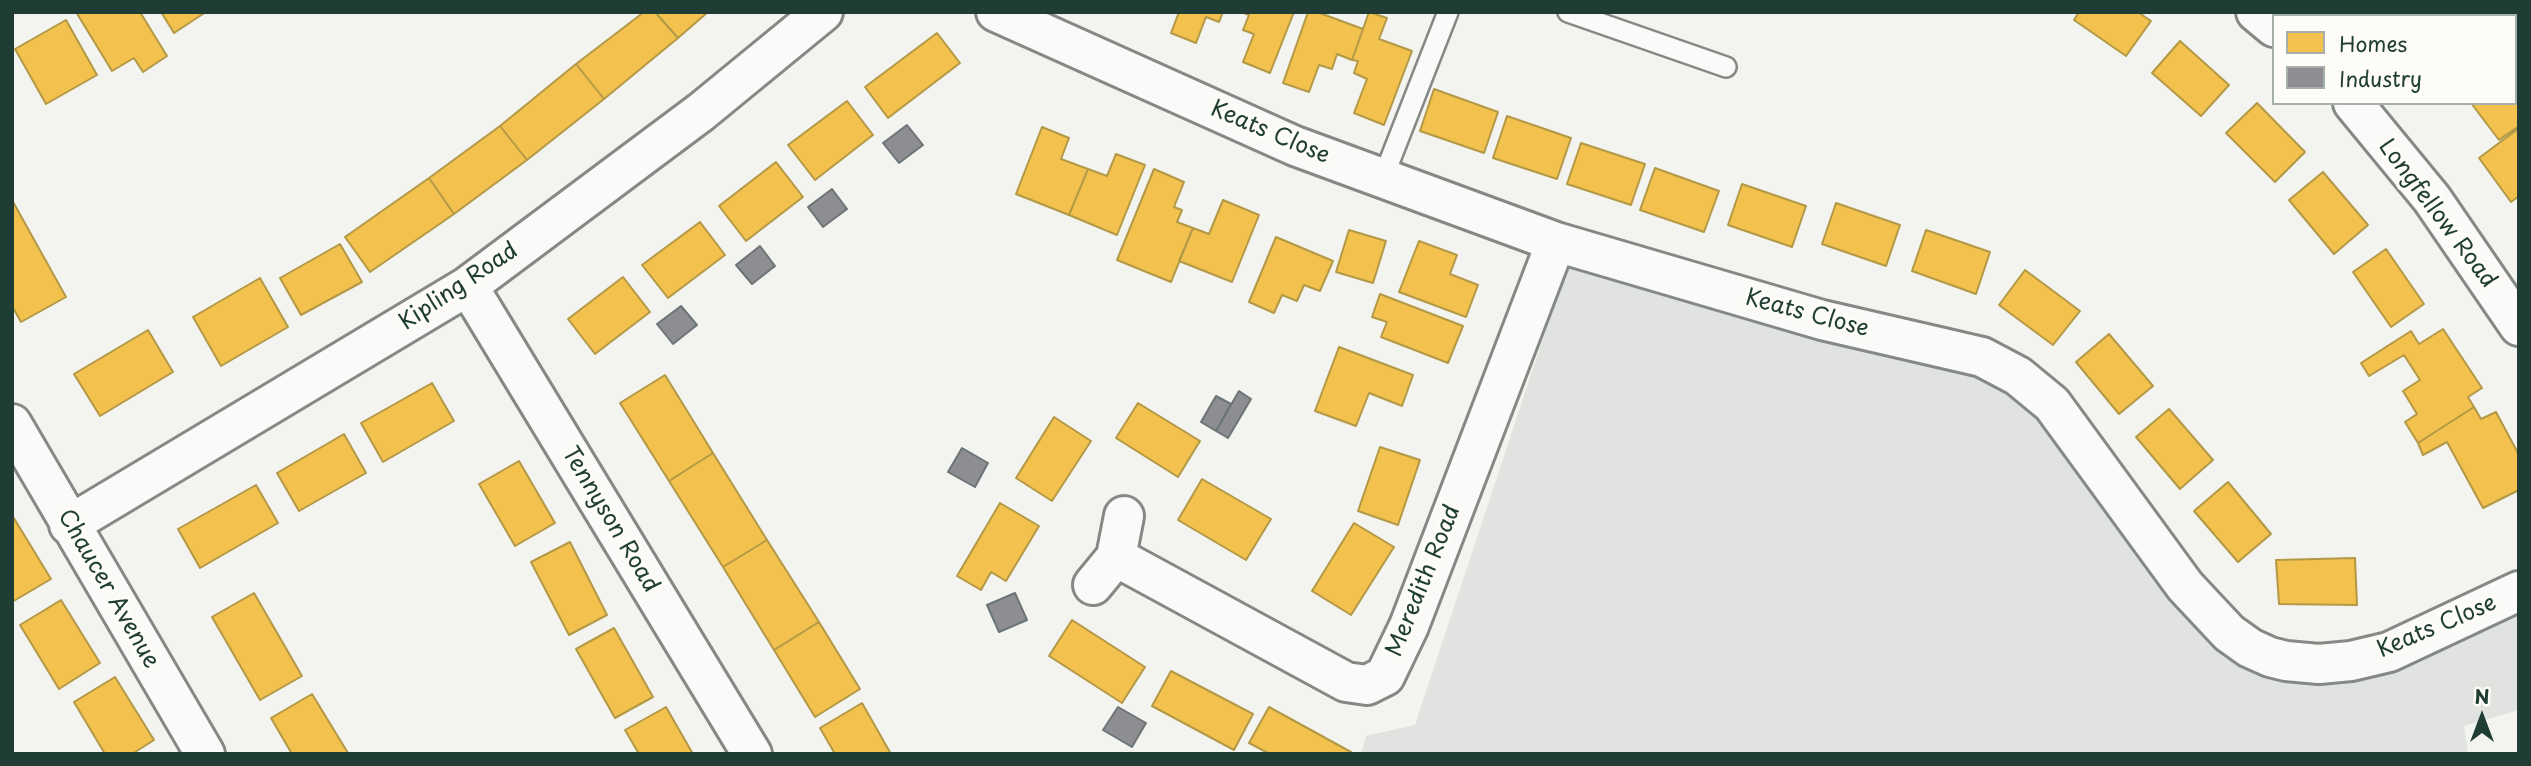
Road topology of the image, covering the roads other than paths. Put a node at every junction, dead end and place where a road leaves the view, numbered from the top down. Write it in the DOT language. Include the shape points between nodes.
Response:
graph roads {
  1 [pos="823,12"];
  2 [pos="996,12"];
  3 [pos="1448,12"];
  4 [pos="1568,12"];
  5 [pos="2256,12"];
  6 [pos="2272,25"];
  7 [pos="1726,67"];
  8 [pos="2355,105"];
  9 [pos="1383,178"];
  10 [pos="1556,242"];
  11 [pos="468,286"];
  12 [pos="2519,326"];
  13 [pos="12,424"];
  14 [pos="1124,516"];
  15 [pos="69,525"];
  16 [pos="2519,591"];
  17 [pos="205,754"];
  18 [pos="752,754"];
  1 -- 11 [label="street, Kipling Road" via="701,112"];
  2 -- 9 [label="street, Keats Close" via="1295,146"];
  3 -- 9 [label="lane"];
  4 -- 7 [label="lane"];
  5 -- 6 [label="street"];
  8 -- 12 [label="street, Longfellow Road" via="2431,199"];
  9 -- 10 [label="street, Keats Close"];
  10 -- 14 [label="street, Meredith Road" via="1409,626 1385,676 1367,685 1346,682 1104,571"];
  10 -- 16 [label="street, Keats Close" via="1822,320 1982,356 2018,376 2052,404 2185,586 2229,633 2270,657 2319,664 2389,653"];
  11 -- 15 [label="street, Kipling Road"];
  11 -- 18 [label="street, Tennyson Road"];
  13 -- 15 [label="street, Chaucer Avenue"];
  15 -- 17 [label="street, Chaucer Avenue"];
}
